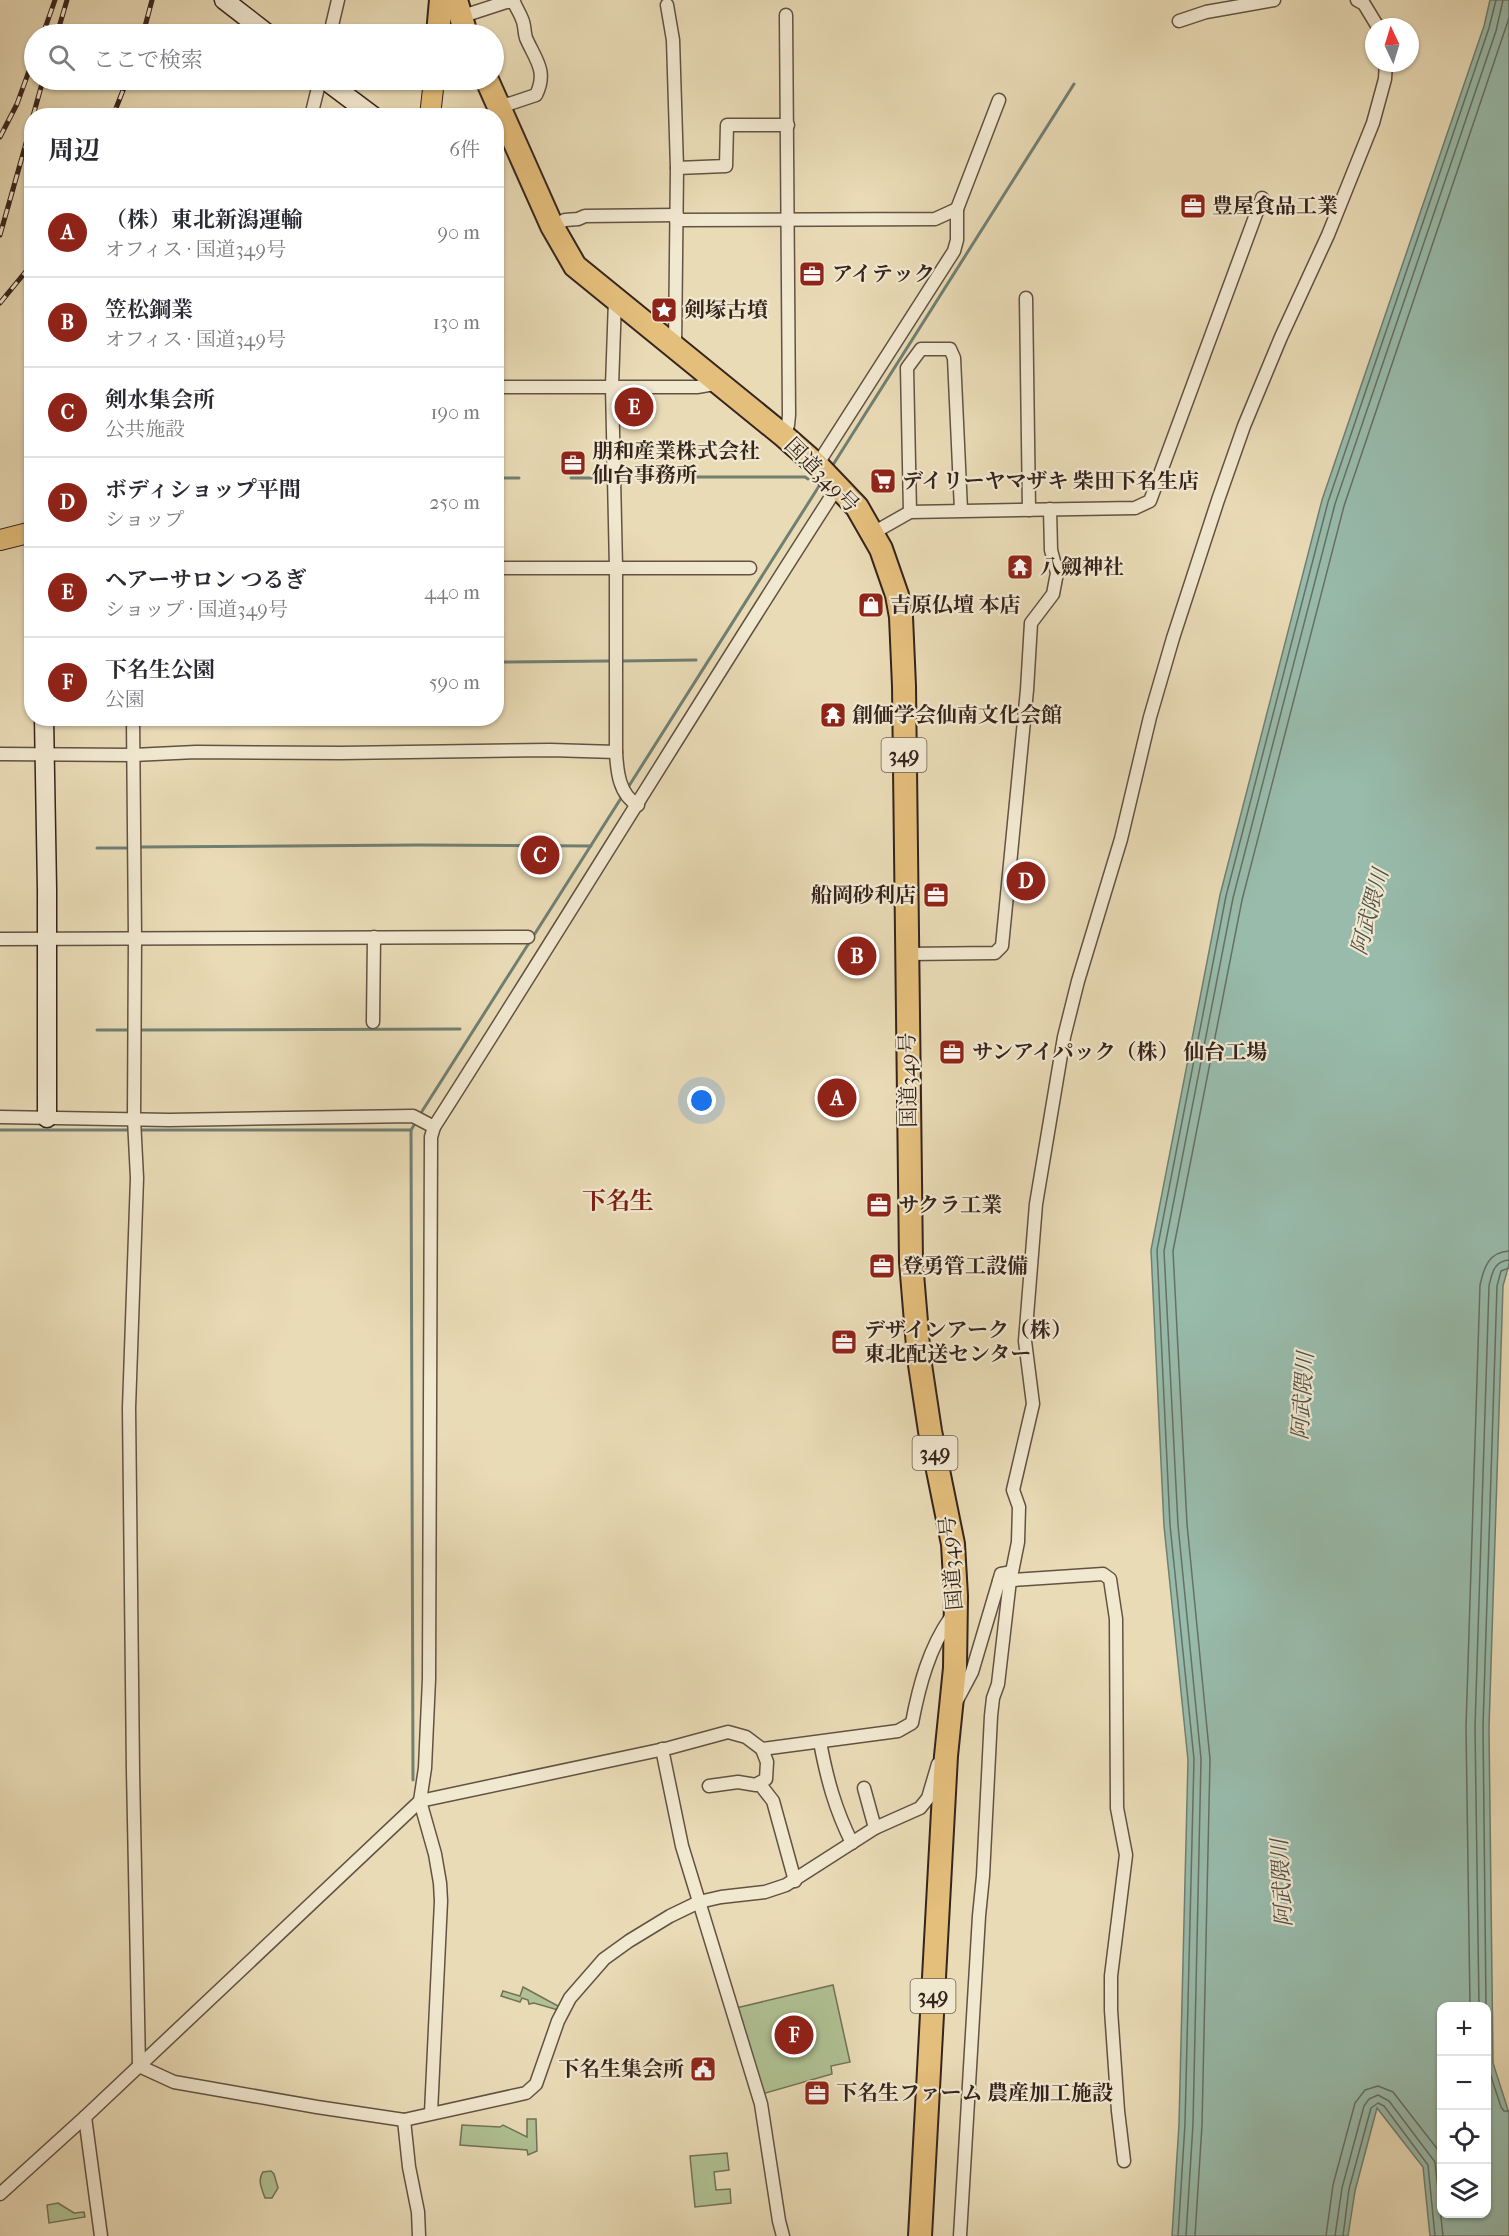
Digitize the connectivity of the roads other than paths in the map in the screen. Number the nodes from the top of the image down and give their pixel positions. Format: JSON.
{"nodes":[{"id":1,"x":224,"y":0,"type":"edge"},
{"id":2,"x":338,"y":0,"type":"edge"},
{"id":3,"x":441,"y":0,"type":"edge"},
{"id":4,"x":1274,"y":0,"type":"edge"},
{"id":5,"x":1360,"y":1,"type":"edge"},
{"id":6,"x":667,"y":5,"type":"dead end"},
{"id":7,"x":786,"y":15,"type":"dead end"},
{"id":8,"x":461,"y":17,"type":"edge"},
{"id":9,"x":1372,"y":18,"type":"edge"},
{"id":10,"x":1179,"y":21,"type":"dead end"},
{"id":11,"x":255,"y":24,"type":"edge"},
{"id":12,"x":332,"y":24,"type":"edge"},
{"id":13,"x":439,"y":24,"type":"edge"},
{"id":14,"x":1385,"y":72,"type":"edge"},
{"id":15,"x":318,"y":90,"type":"edge"},
{"id":16,"x":338,"y":90,"type":"edge"},
{"id":17,"x":433,"y":90,"type":"edge"},
{"id":18,"x":492,"y":90,"type":"edge"},
{"id":19,"x":999,"y":100,"type":"dead end"},
{"id":20,"x":499,"y":103,"type":"junction"},
{"id":21,"x":313,"y":108,"type":"edge"},
{"id":22,"x":362,"y":108,"type":"edge"},
{"id":23,"x":431,"y":108,"type":"edge"},
{"id":24,"x":501,"y":108,"type":"edge"},
{"id":25,"x":504,"y":115,"type":"edge"},
{"id":26,"x":788,"y":125,"type":"junction"},
{"id":27,"x":677,"y":168,"type":"junction"},
{"id":28,"x":1262,"y":198,"type":"dead end"},
{"id":29,"x":957,"y":209,"type":"junction"},
{"id":30,"x":676,"y":218,"type":"junction"},
{"id":31,"x":787,"y":221,"type":"junction"},
{"id":32,"x":552,"y":226,"type":"junction"},
{"id":33,"x":1026,"y":298,"type":"dead end"},
{"id":34,"x":615,"y":300,"type":"junction"},
{"id":35,"x":675,"y":348,"type":"junction"},
{"id":36,"x":720,"y":384,"type":"junction"},
{"id":37,"x":612,"y":386,"type":"junction"},
{"id":38,"x":504,"y":387,"type":"edge"},
{"id":39,"x":784,"y":436,"type":"junction"},
{"id":40,"x":828,"y":476,"type":"junction"},
{"id":41,"x":1050,"y":509,"type":"junction"},
{"id":42,"x":961,"y":510,"type":"junction"},
{"id":43,"x":1029,"y":510,"type":"junction"},
{"id":44,"x":910,"y":512,"type":"junction"},
{"id":45,"x":873,"y":533,"type":"junction"},
{"id":46,"x":24,"y":534,"type":"edge"},
{"id":47,"x":0,"y":540,"type":"edge"},
{"id":48,"x":504,"y":568,"type":"edge"},
{"id":49,"x":616,"y":568,"type":"junction"},
{"id":50,"x":750,"y":568,"type":"dead end"},
{"id":51,"x":44,"y":726,"type":"edge"},
{"id":52,"x":133,"y":726,"type":"edge"},
{"id":53,"x":616,"y":752,"type":"junction"},
{"id":54,"x":0,"y":754,"type":"edge"},
{"id":55,"x":45,"y":755,"type":"junction"},
{"id":56,"x":134,"y":755,"type":"junction"},
{"id":57,"x":636,"y":803,"type":"junction"},
{"id":58,"x":374,"y":937,"type":"junction"},
{"id":59,"x":528,"y":937,"type":"dead end"},
{"id":60,"x":47,"y":938,"type":"junction"},
{"id":61,"x":135,"y":938,"type":"junction"},
{"id":62,"x":0,"y":939,"type":"edge"},
{"id":63,"x":907,"y":954,"type":"junction"},
{"id":64,"x":373,"y":1022,"type":"dead end"},
{"id":65,"x":0,"y":1117,"type":"edge"},
{"id":66,"x":47,"y":1118,"type":"junction"},
{"id":67,"x":135,"y":1124,"type":"junction"},
{"id":68,"x":431,"y":1126,"type":"junction"},
{"id":69,"x":1005,"y":1580,"type":"junction"},
{"id":70,"x":956,"y":1612,"type":"junction"},
{"id":71,"x":950,"y":1709,"type":"junction"},
{"id":72,"x":820,"y":1742,"type":"junction"},
{"id":73,"x":662,"y":1749,"type":"junction"},
{"id":74,"x":762,"y":1749,"type":"junction"},
{"id":75,"x":946,"y":1756,"type":"junction"},
{"id":76,"x":759,"y":1783,"type":"junction"},
{"id":77,"x":708,"y":1786,"type":"dead end"},
{"id":78,"x":864,"y":1788,"type":"dead end"},
{"id":79,"x":420,"y":1801,"type":"junction"},
{"id":80,"x":875,"y":1828,"type":"junction"},
{"id":81,"x":852,"y":1843,"type":"junction"},
{"id":82,"x":795,"y":1881,"type":"junction"},
{"id":83,"x":699,"y":1902,"type":"junction"},
{"id":84,"x":139,"y":2066,"type":"junction"},
{"id":85,"x":431,"y":2114,"type":"junction"},
{"id":86,"x":85,"y":2117,"type":"junction"},
{"id":87,"x":404,"y":2120,"type":"junction"},
{"id":88,"x":1124,"y":2161,"type":"dead end"},
{"id":89,"x":0,"y":2194,"type":"edge"},
{"id":90,"x":101,"y":2236,"type":"edge"},
{"id":91,"x":419,"y":2236,"type":"edge"},
{"id":92,"x":783,"y":2236,"type":"edge"},
{"id":93,"x":920,"y":2236,"type":"edge"},
{"id":94,"x":960,"y":2236,"type":"edge"}],
"edges":[{"from":1,"to":11,"type":"street"},
{"from":2,"to":12,"type":"street"},
{"from":3,"to":13,"type":"highway"},
{"from":4,"to":10,"type":"street"},
{"from":5,"to":9,"type":"street"},
{"from":6,"to":27,"type":"street"},
{"from":7,"to":26,"type":"street"},
{"from":8,"to":20,"type":"street"},
{"from":14,"to":69,"type":"street"},
{"from":15,"to":21,"type":"street"},
{"from":16,"to":22,"type":"street"},
{"from":17,"to":23,"type":"main road"},
{"from":18,"to":20,"type":"highway","name":"国道349号","number":"349"},
{"from":19,"to":29,"type":"street"},
{"from":20,"to":24,"type":"highway","name":"国道349号","number":"349"},
{"from":25,"to":32,"type":"highway","name":"国道349号","number":"349"},
{"from":26,"to":27,"type":"street"},
{"from":26,"to":31,"type":"street"},
{"from":27,"to":30,"type":"street"},
{"from":28,"to":41,"type":"street"},
{"from":29,"to":31,"type":"street"},
{"from":29,"to":40,"type":"street"},
{"from":30,"to":31,"type":"street"},
{"from":30,"to":32,"type":"street"},
{"from":30,"to":35,"type":"street"},
{"from":31,"to":39,"type":"street"},
{"from":32,"to":34,"type":"highway","name":"国道349号","number":"349"},
{"from":33,"to":43,"type":"street"},
{"from":34,"to":35,"type":"highway","name":"国道349号","number":"349"},
{"from":34,"to":37,"type":"street"},
{"from":35,"to":36,"type":"highway","name":"国道349号","number":"349"},
{"from":36,"to":37,"type":"street"},
{"from":36,"to":39,"type":"highway","name":"国道349号","number":"349"},
{"from":37,"to":38,"type":"street"},
{"from":37,"to":49,"type":"street"},
{"from":39,"to":40,"type":"highway","name":"国道349号","number":"349"},
{"from":40,"to":45,"type":"highway","name":"国道349号","number":"349"},
{"from":40,"to":57,"type":"street"},
{"from":41,"to":43,"type":"street"},
{"from":41,"to":63,"type":"street"},
{"from":42,"to":43,"type":"street"},
{"from":42,"to":44,"type":"street"},
{"from":42,"to":44,"type":"street"},
{"from":44,"to":45,"type":"street"},
{"from":45,"to":63,"type":"highway","name":"国道349号","number":"349"},
{"from":46,"to":47,"type":"main road"},
{"from":48,"to":49,"type":"street"},
{"from":49,"to":50,"type":"street"},
{"from":49,"to":53,"type":"street"},
{"from":51,"to":55,"type":"street"},
{"from":52,"to":56,"type":"street"},
{"from":53,"to":56,"type":"street"},
{"from":53,"to":57,"type":"street"},
{"from":54,"to":55,"type":"street"},
{"from":55,"to":56,"type":"street"},
{"from":55,"to":60,"type":"street"},
{"from":56,"to":61,"type":"street"},
{"from":57,"to":68,"type":"street"},
{"from":58,"to":59,"type":"street"},
{"from":58,"to":61,"type":"street"},
{"from":58,"to":64,"type":"street"},
{"from":60,"to":61,"type":"street"},
{"from":60,"to":62,"type":"street"},
{"from":60,"to":66,"type":"street"},
{"from":61,"to":67,"type":"street"},
{"from":63,"to":70,"type":"highway","name":"国道349号","number":"349"},
{"from":65,"to":66,"type":"street"},
{"from":66,"to":67,"type":"street"},
{"from":67,"to":68,"type":"street"},
{"from":67,"to":84,"type":"street"},
{"from":68,"to":79,"type":"street"},
{"from":69,"to":71,"type":"street"},
{"from":69,"to":88,"type":"street"},
{"from":69,"to":94,"type":"street"},
{"from":70,"to":71,"type":"highway","name":"国道349号","number":"349"},
{"from":70,"to":72,"type":"street"},
{"from":71,"to":75,"type":"highway","name":"国道349号","number":"349"},
{"from":72,"to":74,"type":"street"},
{"from":72,"to":81,"type":"street"},
{"from":73,"to":74,"type":"street"},
{"from":73,"to":79,"type":"street"},
{"from":73,"to":83,"type":"street"},
{"from":74,"to":76,"type":"street"},
{"from":75,"to":80,"type":"street"},
{"from":75,"to":93,"type":"highway","name":"国道349号","number":"349"},
{"from":76,"to":77,"type":"street"},
{"from":76,"to":82,"type":"street"},
{"from":78,"to":80,"type":"street"},
{"from":79,"to":84,"type":"street"},
{"from":79,"to":85,"type":"street"},
{"from":80,"to":81,"type":"street"},
{"from":81,"to":82,"type":"street"},
{"from":82,"to":83,"type":"street"},
{"from":83,"to":85,"type":"street"},
{"from":83,"to":92,"type":"street"},
{"from":84,"to":86,"type":"street"},
{"from":84,"to":87,"type":"street"},
{"from":85,"to":87,"type":"street"},
{"from":86,"to":89,"type":"street"},
{"from":86,"to":90,"type":"street"},
{"from":87,"to":91,"type":"street"}]}
